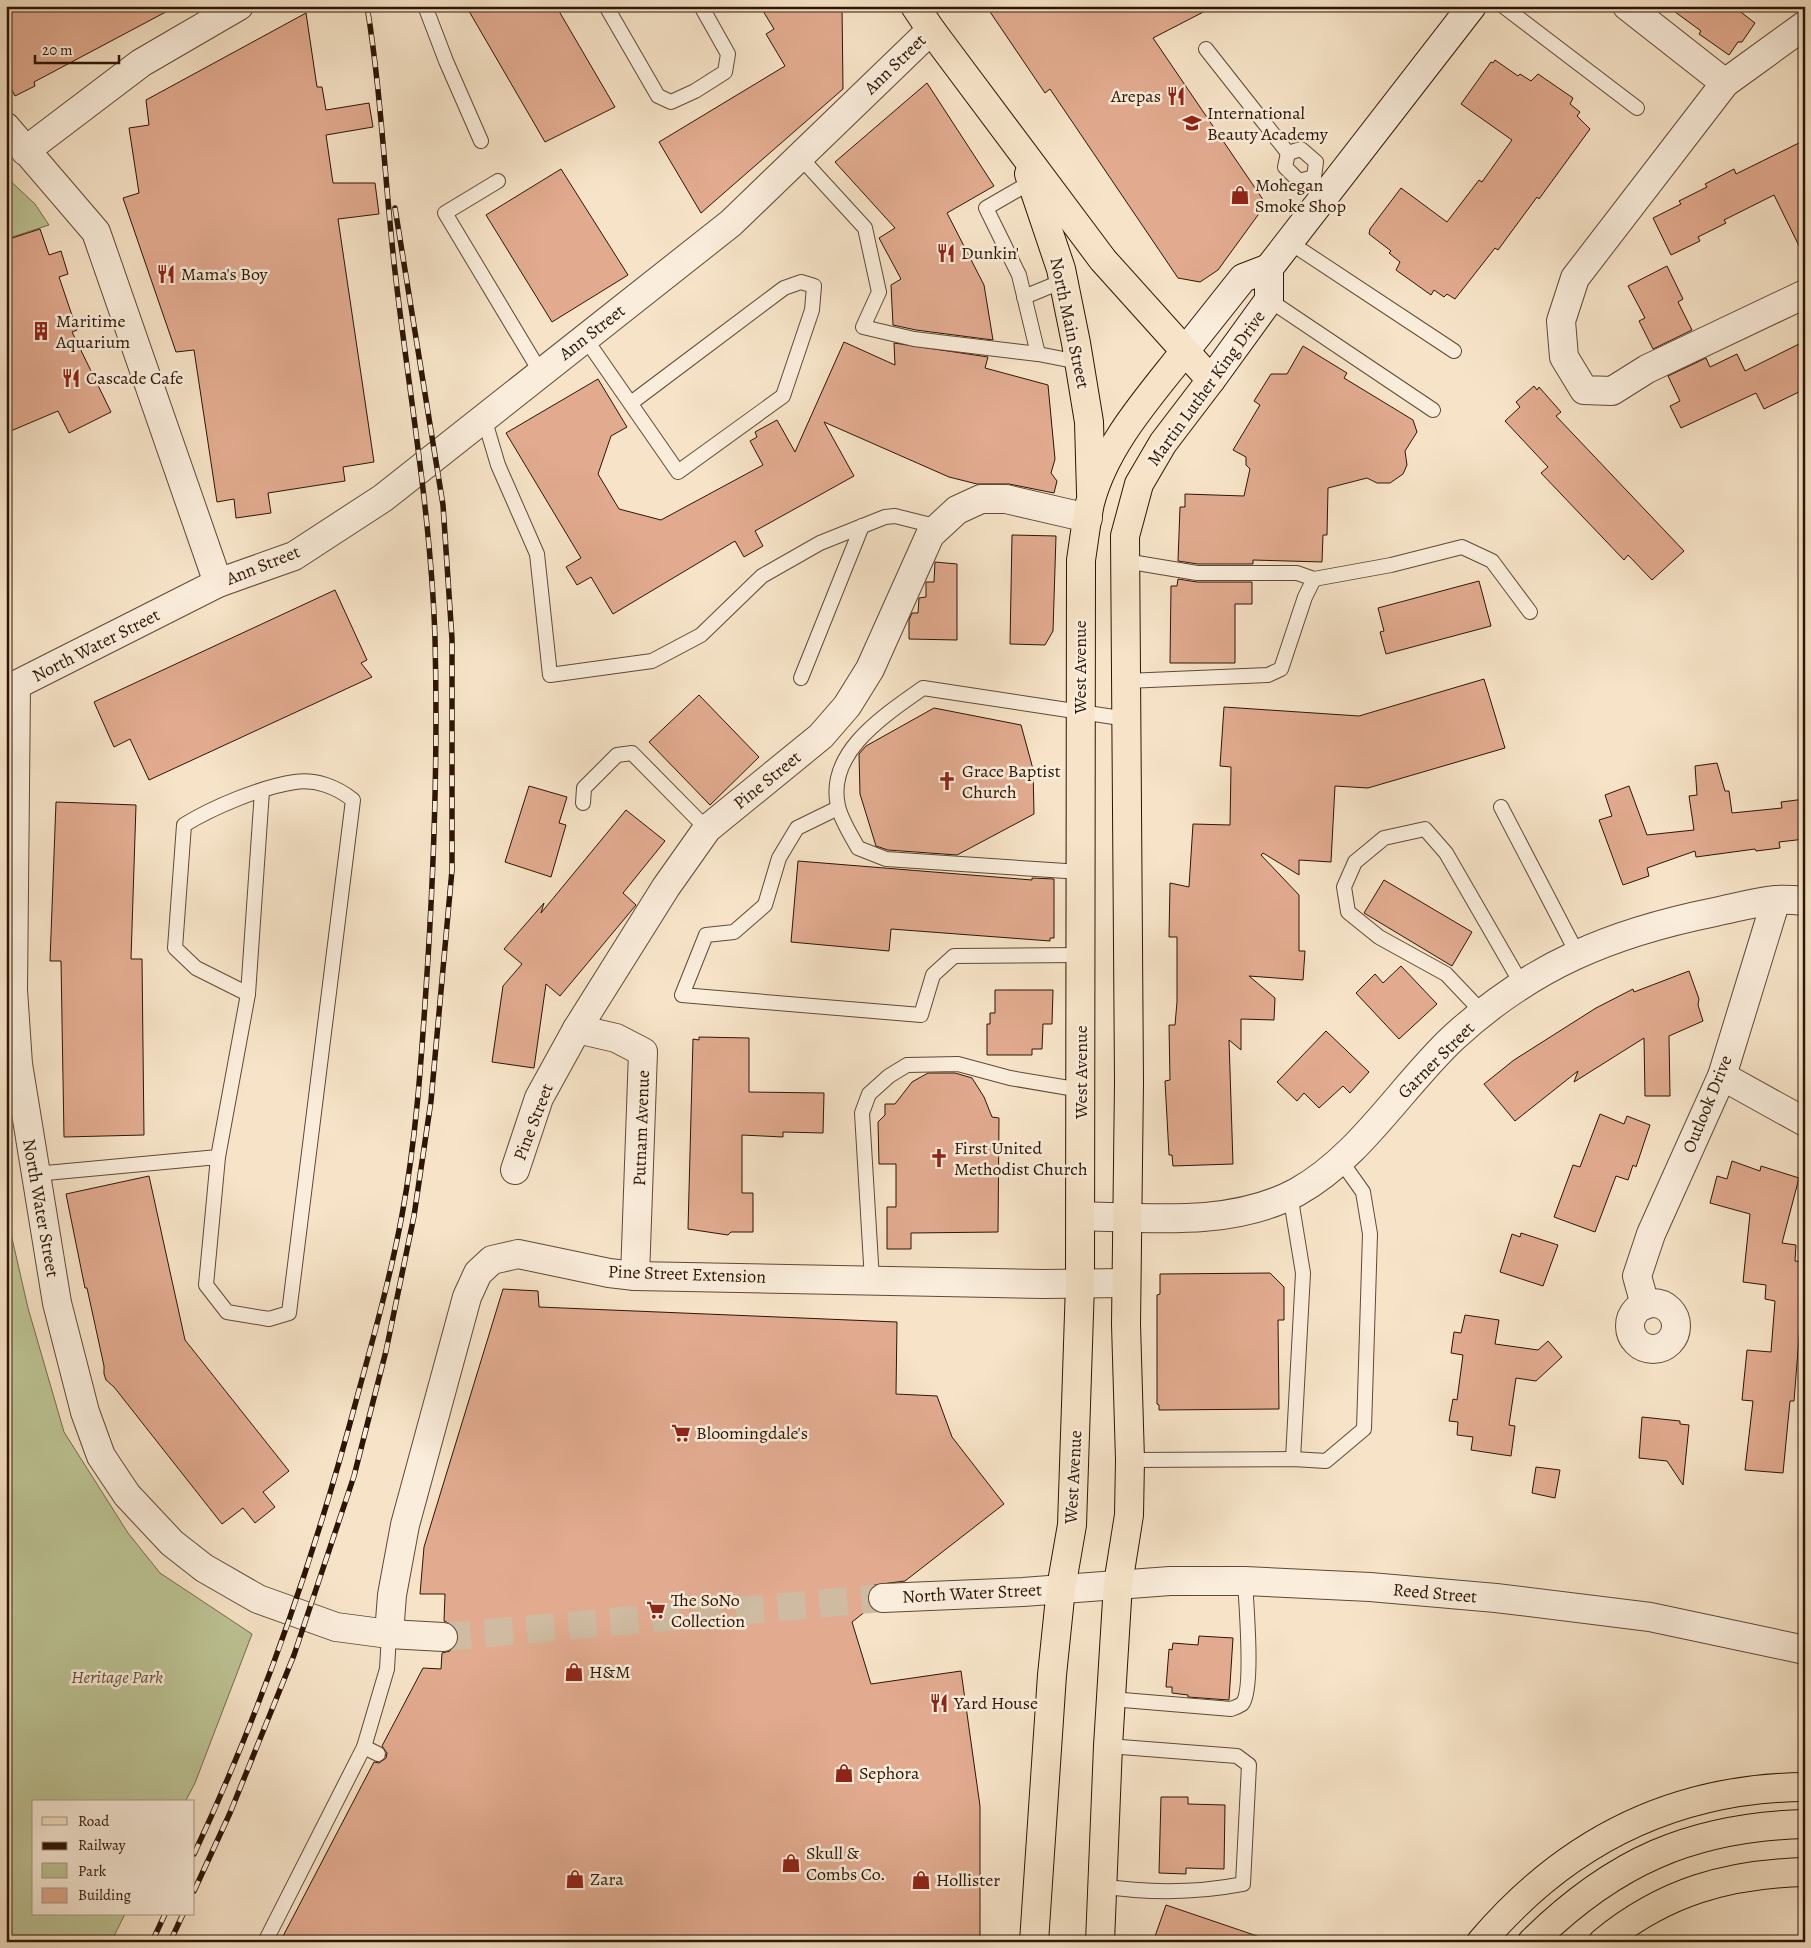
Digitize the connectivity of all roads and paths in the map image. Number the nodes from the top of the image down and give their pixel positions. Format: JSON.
{"nodes":[{"id":1,"x":240,"y":6,"type":"edge"},
{"id":2,"x":425,"y":6,"type":"edge"},
{"id":3,"x":606,"y":6,"type":"edge"},
{"id":4,"x":701,"y":6,"type":"edge"},
{"id":5,"x":915,"y":6,"type":"edge"},
{"id":6,"x":1472,"y":6,"type":"edge"},
{"id":7,"x":1503,"y":6,"type":"edge"},
{"id":8,"x":1627,"y":6,"type":"edge"},
{"id":9,"x":1805,"y":25,"type":"edge"},
{"id":10,"x":931,"y":30,"type":"junction"},
{"id":11,"x":1206,"y":49,"type":"dead end"},
{"id":12,"x":1725,"y":83,"type":"junction"},
{"id":13,"x":1637,"y":108,"type":"dead end"},
{"id":14,"x":6,"y":127,"type":"edge"},
{"id":15,"x":481,"y":141,"type":"dead end"},
{"id":16,"x":1020,"y":150,"type":"junction"},
{"id":17,"x":25,"y":151,"type":"junction"},
{"id":18,"x":1288,"y":153,"type":"junction"},
{"id":19,"x":800,"y":157,"type":"junction"},
{"id":20,"x":498,"y":181,"type":"dead end"},
{"id":21,"x":1032,"y":182,"type":"junction"},
{"id":22,"x":1322,"y":184,"type":"junction"},
{"id":23,"x":1289,"y":242,"type":"junction"},
{"id":24,"x":1269,"y":268,"type":"junction"},
{"id":25,"x":1063,"y":282,"type":"junction"},
{"id":26,"x":1805,"y":294,"type":"edge"},
{"id":27,"x":1024,"y":297,"type":"junction"},
{"id":28,"x":1269,"y":300,"type":"junction"},
{"id":29,"x":585,"y":338,"type":"junction"},
{"id":30,"x":1185,"y":351,"type":"junction"},
{"id":31,"x":1454,"y":351,"type":"dead end"},
{"id":32,"x":1038,"y":354,"type":"junction"},
{"id":33,"x":1079,"y":362,"type":"junction"},
{"id":34,"x":541,"y":373,"type":"junction"},
{"id":35,"x":1211,"y":380,"type":"junction"},
{"id":36,"x":631,"y":403,"type":"junction"},
{"id":37,"x":1433,"y":410,"type":"dead end"},
{"id":38,"x":484,"y":418,"type":"junction"},
{"id":39,"x":1089,"y":510,"type":"junction"},
{"id":40,"x":862,"y":526,"type":"junction"},
{"id":41,"x":939,"y":526,"type":"junction"},
{"id":42,"x":1125,"y":549,"type":"junction"},
{"id":43,"x":1314,"y":579,"type":"junction"},
{"id":44,"x":218,"y":583,"type":"junction"},
{"id":45,"x":1530,"y":612,"type":"dead end"},
{"id":46,"x":801,"y":678,"type":"dead end"},
{"id":47,"x":1126,"y":681,"type":"junction"},
{"id":48,"x":1080,"y":712,"type":"junction"},
{"id":49,"x":1127,"y":719,"type":"junction"},
{"id":50,"x":262,"y":791,"type":"junction"},
{"id":51,"x":583,"y":803,"type":"dead end"},
{"id":52,"x":1500,"y":807,"type":"dead end"},
{"id":53,"x":838,"y":808,"type":"junction"},
{"id":54,"x":708,"y":829,"type":"junction"},
{"id":55,"x":1080,"y":872,"type":"junction"},
{"id":56,"x":1776,"y":900,"type":"junction"},
{"id":57,"x":1805,"y":901,"type":"edge"},
{"id":58,"x":1578,"y":953,"type":"junction"},
{"id":59,"x":1081,"y":956,"type":"junction"},
{"id":60,"x":1522,"y":983,"type":"junction"},
{"id":61,"x":248,"y":994,"type":"junction"},
{"id":62,"x":1484,"y":1014,"type":"junction"},
{"id":63,"x":577,"y":1029,"type":"junction"},
{"id":64,"x":1722,"y":1076,"type":"junction"},
{"id":65,"x":1081,"y":1090,"type":"junction"},
{"id":66,"x":1805,"y":1122,"type":"edge"},
{"id":67,"x":218,"y":1157,"type":"junction"},
{"id":68,"x":1341,"y":1160,"type":"junction"},
{"id":69,"x":515,"y":1170,"type":"dead end"},
{"id":70,"x":35,"y":1174,"type":"junction"},
{"id":71,"x":1290,"y":1194,"type":"junction"},
{"id":72,"x":1081,"y":1216,"type":"junction"},
{"id":73,"x":1127,"y":1217,"type":"junction"},
{"id":74,"x":635,"y":1276,"type":"junction"},
{"id":75,"x":872,"y":1280,"type":"junction"},
{"id":76,"x":1126,"y":1283,"type":"junction"},
{"id":77,"x":1080,"y":1284,"type":"junction"},
{"id":78,"x":1645,"y":1304,"type":"dead end"},
{"id":79,"x":1293,"y":1459,"type":"junction"},
{"id":80,"x":1130,"y":1460,"type":"junction"},
{"id":81,"x":1246,"y":1581,"type":"junction"},
{"id":82,"x":1118,"y":1584,"type":"junction"},
{"id":83,"x":1061,"y":1588,"type":"junction"},
{"id":84,"x":883,"y":1598,"type":"tunnel mouth"},
{"id":85,"x":389,"y":1634,"type":"junction"},
{"id":86,"x":443,"y":1637,"type":"tunnel mouth"},
{"id":87,"x":1805,"y":1650,"type":"edge"},
{"id":88,"x":1111,"y":1699,"type":"junction"},
{"id":89,"x":1108,"y":1746,"type":"junction"},
{"id":90,"x":364,"y":1747,"type":"junction"},
{"id":91,"x":378,"y":1754,"type":"dead end"},
{"id":92,"x":1805,"y":1787,"type":"edge"},
{"id":93,"x":1805,"y":1824,"type":"edge"},
{"id":94,"x":1805,"y":1872,"type":"edge"},
{"id":95,"x":1100,"y":1886,"type":"junction"},
{"id":96,"x":265,"y":1942,"type":"edge"},
{"id":97,"x":1034,"y":1942,"type":"edge"},
{"id":98,"x":1100,"y":1942,"type":"edge"},
{"id":99,"x":1482,"y":1942,"type":"edge"},
{"id":100,"x":1532,"y":1942,"type":"edge"},
{"id":101,"x":1603,"y":1942,"type":"edge"}],
"edges":[{"from":1,"to":17,"type":"street"},
{"from":2,"to":15,"type":"lane"},
{"from":3,"to":4,"type":"lane"},
{"from":5,"to":10,"type":"main road","name":"North Main Street"},
{"from":6,"to":22,"type":"street"},
{"from":7,"to":13,"type":"lane"},
{"from":8,"to":12,"type":"street"},
{"from":9,"to":12,"type":"street"},
{"from":10,"to":16,"type":"main road","name":"North Main Street"},
{"from":10,"to":19,"type":"street","name":"Ann Street"},
{"from":11,"to":18,"type":"lane"},
{"from":12,"to":26,"type":"street"},
{"from":14,"to":17,"type":"street"},
{"from":16,"to":21,"type":"main road","name":"North Main Street"},
{"from":16,"to":30,"type":"main road","name":"North Main Street"},
{"from":17,"to":44,"type":"street"},
{"from":18,"to":22,"type":"lane"},
{"from":18,"to":22,"type":"lane"},
{"from":19,"to":29,"type":"street","name":"Ann Street"},
{"from":19,"to":32,"type":"lane"},
{"from":20,"to":34,"type":"lane"},
{"from":21,"to":25,"type":"main road","name":"North Main Street"},
{"from":21,"to":27,"type":"lane"},
{"from":22,"to":23,"type":"street"},
{"from":23,"to":24,"type":"street"},
{"from":23,"to":31,"type":"lane"},
{"from":24,"to":28,"type":"street","name":"Martin Luther King Drive"},
{"from":24,"to":30,"type":"street","name":"West Avenue"},
{"from":25,"to":27,"type":"lane"},
{"from":25,"to":33,"type":"main road","name":"North Main Street"},
{"from":27,"to":32,"type":"lane"},
{"from":28,"to":35,"type":"street","name":"Martin Luther King Drive"},
{"from":28,"to":37,"type":"lane"},
{"from":29,"to":34,"type":"street","name":"Ann Street"},
{"from":29,"to":36,"type":"lane"},
{"from":30,"to":35,"type":"main road","name":"North Main Street"},
{"from":30,"to":39,"type":"main road","name":"West Avenue"},
{"from":32,"to":33,"type":"lane"},
{"from":33,"to":39,"type":"main road","name":"North Main Street"},
{"from":34,"to":38,"type":"street","name":"Ann Street"},
{"from":35,"to":42,"type":"main road","name":"Martin Luther King Drive"},
{"from":36,"to":36,"type":"lane"},
{"from":38,"to":40,"type":"lane"},
{"from":38,"to":44,"type":"street","name":"Ann Street"},
{"from":39,"to":41,"type":"street","name":"Pine Street"},
{"from":39,"to":48,"type":"main road","name":"West Avenue"},
{"from":40,"to":41,"type":"lane"},
{"from":40,"to":46,"type":"lane"},
{"from":41,"to":54,"type":"street","name":"Pine Street"},
{"from":42,"to":43,"type":"lane"},
{"from":42,"to":47,"type":"main road"},
{"from":43,"to":45,"type":"lane"},
{"from":43,"to":47,"type":"lane"},
{"from":44,"to":70,"type":"street","name":"North Water Street"},
{"from":47,"to":49,"type":"main road"},
{"from":48,"to":49,"type":"lane"},
{"from":48,"to":53,"type":"lane"},
{"from":48,"to":55,"type":"main road","name":"West Avenue"},
{"from":49,"to":73,"type":"main road"},
{"from":50,"to":61,"type":"lane"},
{"from":50,"to":61,"type":"lane"},
{"from":50,"to":67,"type":"lane"},
{"from":51,"to":54,"type":"lane"},
{"from":52,"to":58,"type":"lane"},
{"from":53,"to":55,"type":"lane"},
{"from":53,"to":59,"type":"lane"},
{"from":54,"to":63,"type":"street","name":"Pine Street"},
{"from":55,"to":59,"type":"main road","name":"West Avenue"},
{"from":56,"to":57,"type":"street","name":"Garner Street"},
{"from":56,"to":58,"type":"street","name":"Garner Street"},
{"from":56,"to":64,"type":"street","name":"Outlook Drive"},
{"from":58,"to":60,"type":"street","name":"Garner Street"},
{"from":59,"to":65,"type":"main road","name":"West Avenue"},
{"from":60,"to":62,"type":"street","name":"Garner Street"},
{"from":60,"to":62,"type":"lane"},
{"from":61,"to":67,"type":"lane"},
{"from":62,"to":68,"type":"street","name":"Garner Street"},
{"from":63,"to":69,"type":"street","name":"Pine Street"},
{"from":63,"to":74,"type":"street","name":"Putnam Avenue"},
{"from":64,"to":66,"type":"street"},
{"from":64,"to":78,"type":"street","name":"Outlook Drive"},
{"from":65,"to":72,"type":"main road","name":"West Avenue"},
{"from":65,"to":75,"type":"lane"},
{"from":67,"to":70,"type":"lane"},
{"from":68,"to":71,"type":"street","name":"Garner Street"},
{"from":68,"to":79,"type":"lane"},
{"from":70,"to":85,"type":"street","name":"North Water Street"},
{"from":71,"to":73,"type":"street","name":"Garner Street"},
{"from":71,"to":79,"type":"lane"},
{"from":72,"to":73,"type":"street","name":"Garner Street"},
{"from":72,"to":77,"type":"main road","name":"West Avenue"},
{"from":73,"to":76,"type":"main road"},
{"from":74,"to":75,"type":"street","name":"Pine Street Extension"},
{"from":74,"to":85,"type":"street","name":"Pine Street Extension"},
{"from":75,"to":77,"type":"street","name":"Pine Street Extension"},
{"from":76,"to":77,"type":"street","name":"Pine Street Extension"},
{"from":76,"to":80,"type":"main road"},
{"from":77,"to":83,"type":"main road","name":"West Avenue"},
{"from":79,"to":80,"type":"lane"},
{"from":80,"to":82,"type":"main road"},
{"from":81,"to":82,"type":"street","name":"Reed Street"},
{"from":81,"to":87,"type":"street","name":"Reed Street"},
{"from":81,"to":88,"type":"lane"},
{"from":82,"to":83,"type":"street","name":"Reed Street"},
{"from":82,"to":88,"type":"main road"},
{"from":83,"to":84,"type":"street","name":"North Water Street"},
{"from":83,"to":97,"type":"main road","name":"West Avenue"},
{"from":85,"to":86,"type":"street","name":"North Water Street"},
{"from":85,"to":90,"type":"lane"},
{"from":88,"to":89,"type":"main road"},
{"from":89,"to":95,"type":"main road"},
{"from":89,"to":95,"type":"lane"},
{"from":90,"to":91,"type":"lane"},
{"from":90,"to":96,"type":"lane"},
{"from":92,"to":99,"type":"main road"},
{"from":93,"to":100,"type":"main road"},
{"from":94,"to":101,"type":"main road"},
{"from":95,"to":98,"type":"main road"}]}
